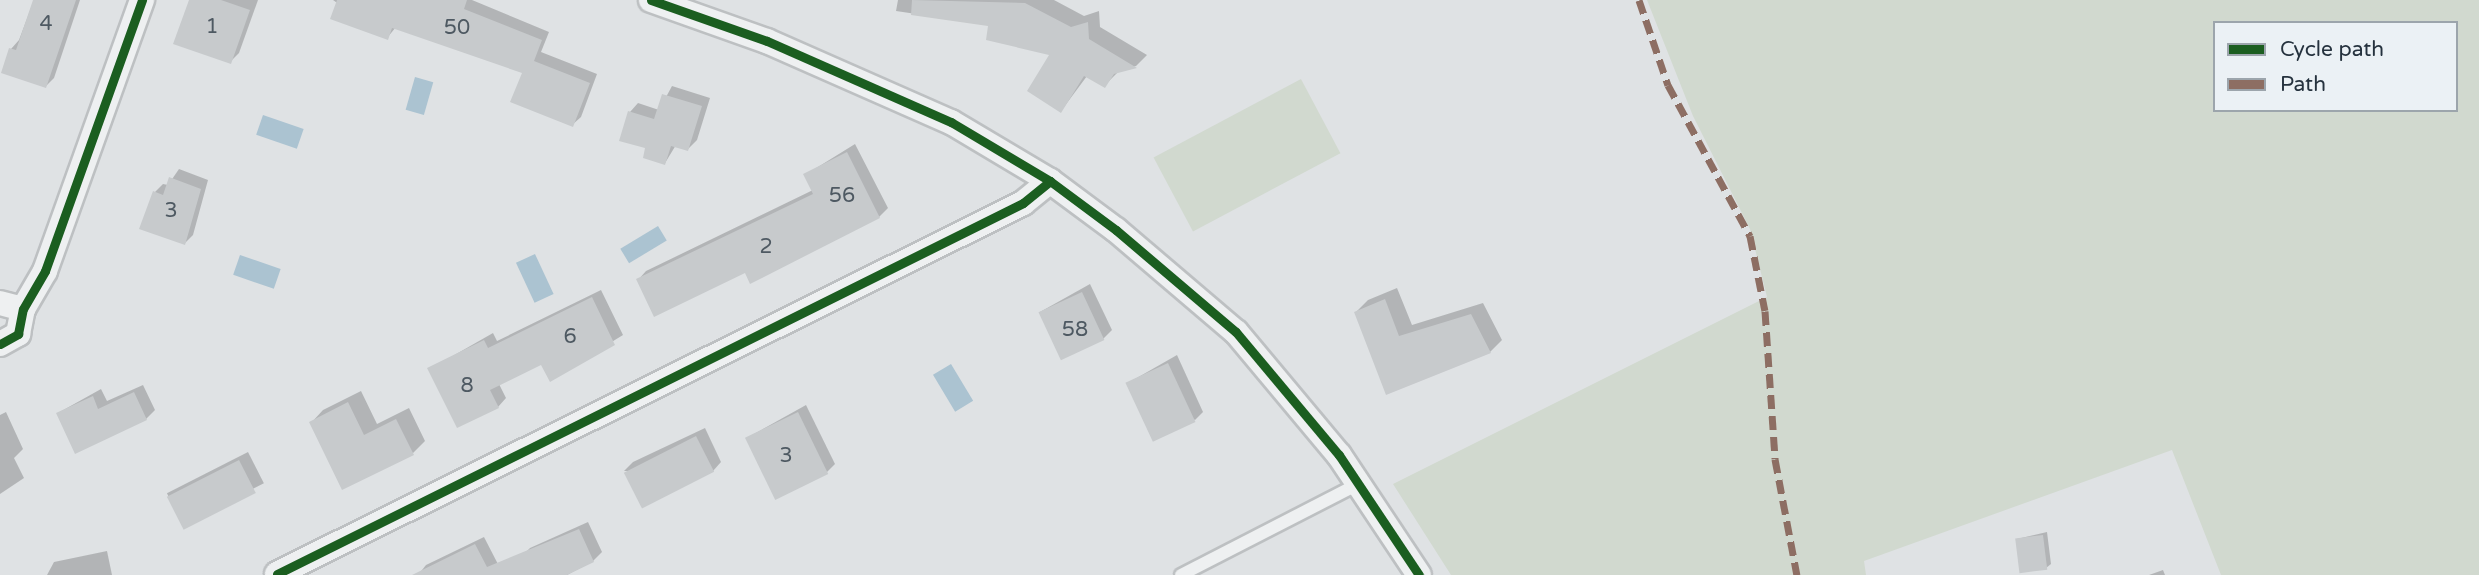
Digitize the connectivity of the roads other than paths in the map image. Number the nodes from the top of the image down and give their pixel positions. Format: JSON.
{"nodes":[{"id":1,"x":142,"y":0,"type":"edge"},
{"id":2,"x":651,"y":0,"type":"edge"},
{"id":3,"x":1049,"y":181,"type":"junction"},
{"id":4,"x":12,"y":306,"type":"edge"},
{"id":5,"x":0,"y":344,"type":"edge"},
{"id":6,"x":1358,"y":484,"type":"junction"},
{"id":7,"x":277,"y":574,"type":"edge"},
{"id":8,"x":1181,"y":575,"type":"edge"},
{"id":9,"x":1419,"y":575,"type":"edge"}],
"edges":[{"from":1,"to":4,"type":"street"},
{"from":2,"to":3,"type":"street"},
{"from":3,"to":6,"type":"street"},
{"from":3,"to":7,"type":"street"},
{"from":4,"to":5,"type":"street"},
{"from":6,"to":8,"type":"lane"},
{"from":6,"to":9,"type":"street"}]}
